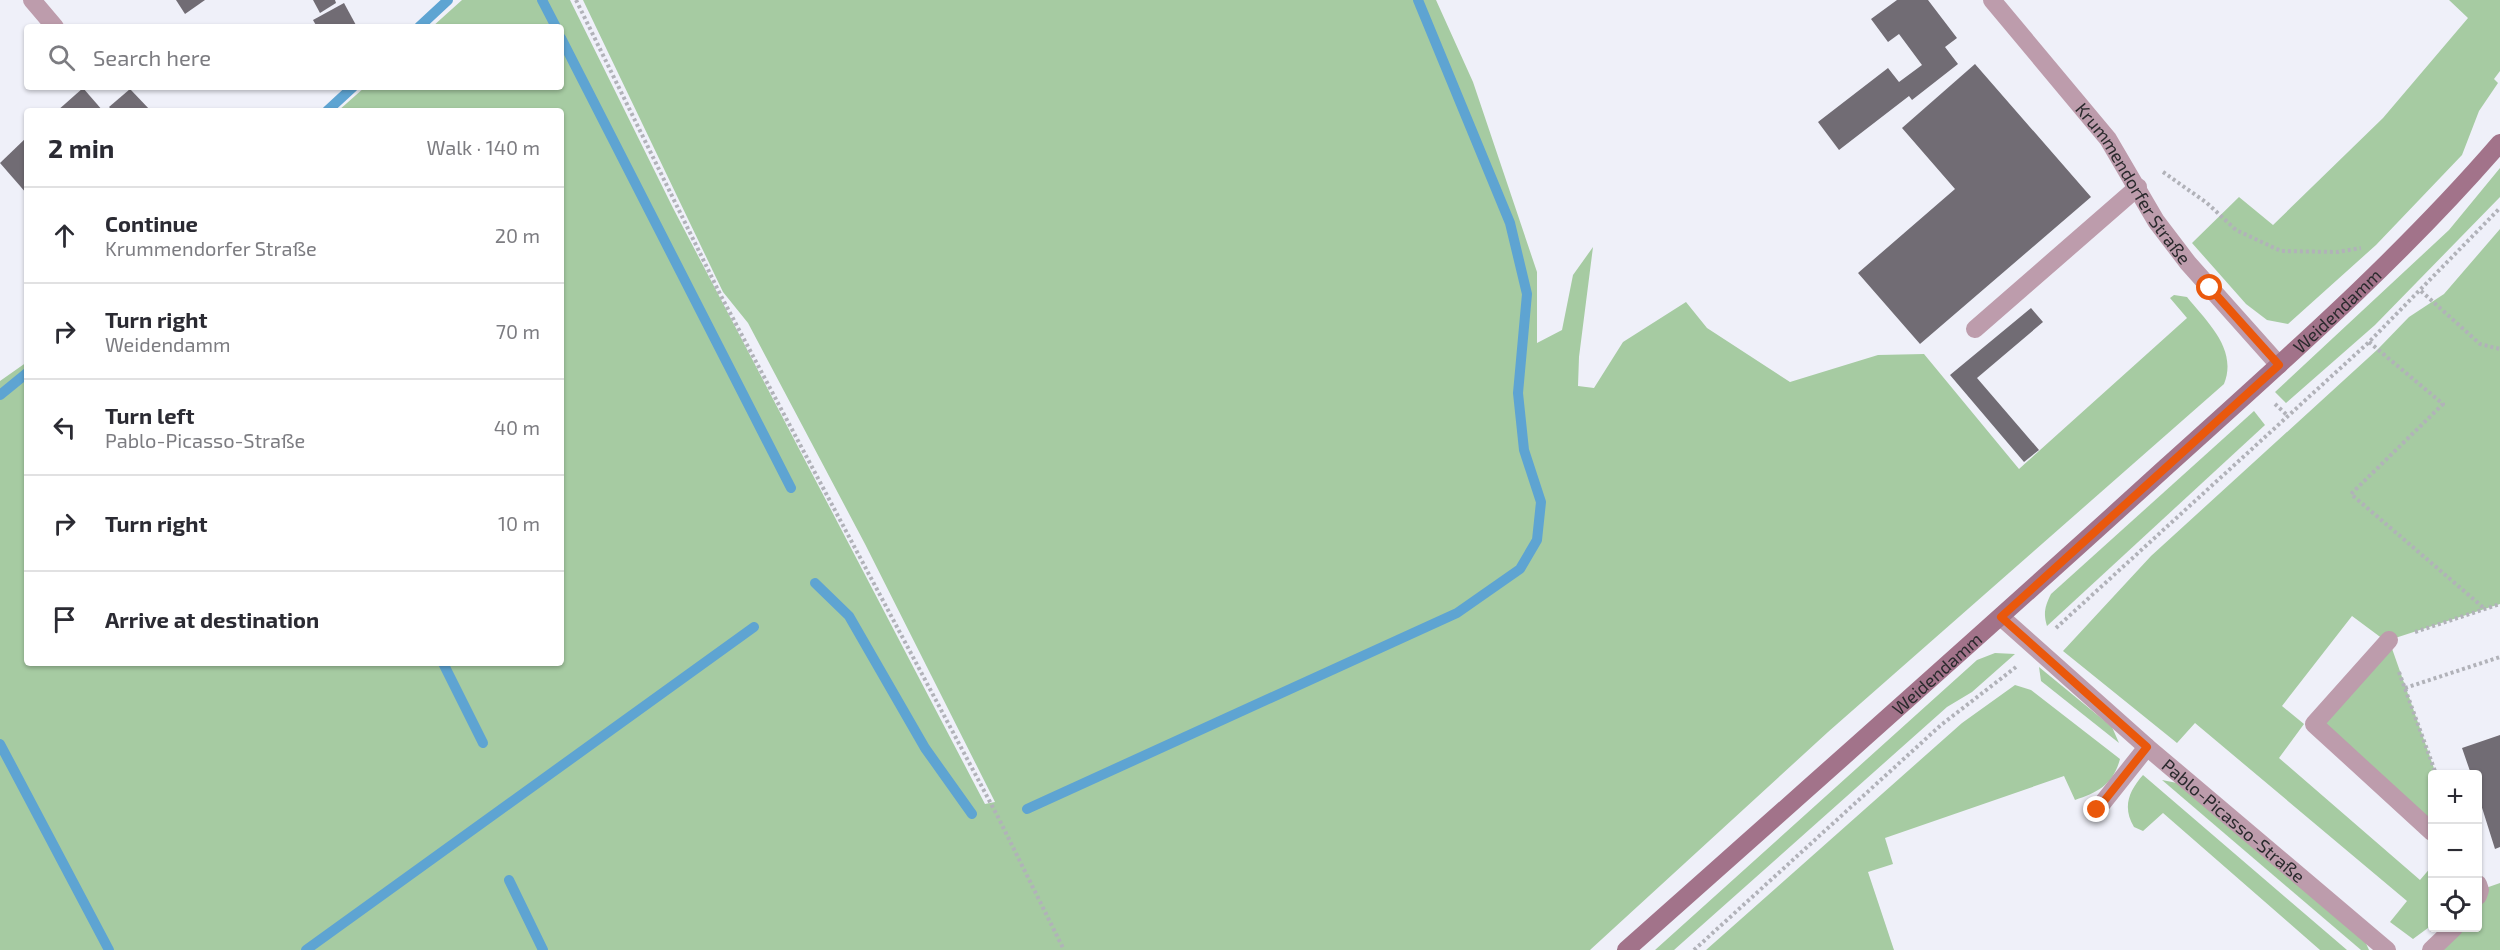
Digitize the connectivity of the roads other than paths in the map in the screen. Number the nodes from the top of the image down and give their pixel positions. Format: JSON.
{"nodes":[{"id":1,"x":32,"y":0,"type":"edge"},
{"id":2,"x":1992,"y":0,"type":"edge"},
{"id":3,"x":53,"y":24,"type":"edge"},
{"id":4,"x":2500,"y":143,"type":"edge"},
{"id":5,"x":2138,"y":188,"type":"junction"},
{"id":6,"x":1975,"y":329,"type":"dead end"},
{"id":7,"x":2279,"y":365,"type":"junction"},
{"id":8,"x":2001,"y":617,"type":"junction"},
{"id":9,"x":2389,"y":640,"type":"road end"},
{"id":10,"x":2147,"y":747,"type":"junction"},
{"id":11,"x":2097,"y":810,"type":"dead end"},
{"id":12,"x":2428,"y":827,"type":"edge"},
{"id":13,"x":2449,"y":932,"type":"edge"},
{"id":14,"x":1626,"y":950,"type":"edge"},
{"id":15,"x":2387,"y":950,"type":"edge"},
{"id":16,"x":2431,"y":950,"type":"edge"}],
"edges":[{"from":1,"to":3,"type":"street"},
{"from":2,"to":5,"type":"street","name":"Krummendorfer Straße"},
{"from":4,"to":7,"type":"street","name":"Weidendamm"},
{"from":5,"to":6,"type":"street"},
{"from":5,"to":7,"type":"street","name":"Krummendorfer Straße"},
{"from":7,"to":8,"type":"street","name":"Weidendamm"},
{"from":8,"to":10,"type":"street","name":"Pablo-Picasso-Straße"},
{"from":8,"to":14,"type":"street","name":"Weidendamm"},
{"from":9,"to":12,"type":"street"},
{"from":10,"to":11,"type":"street"},
{"from":10,"to":15,"type":"street","name":"Pablo-Picasso-Straße"},
{"from":13,"to":16,"type":"street"}]}
